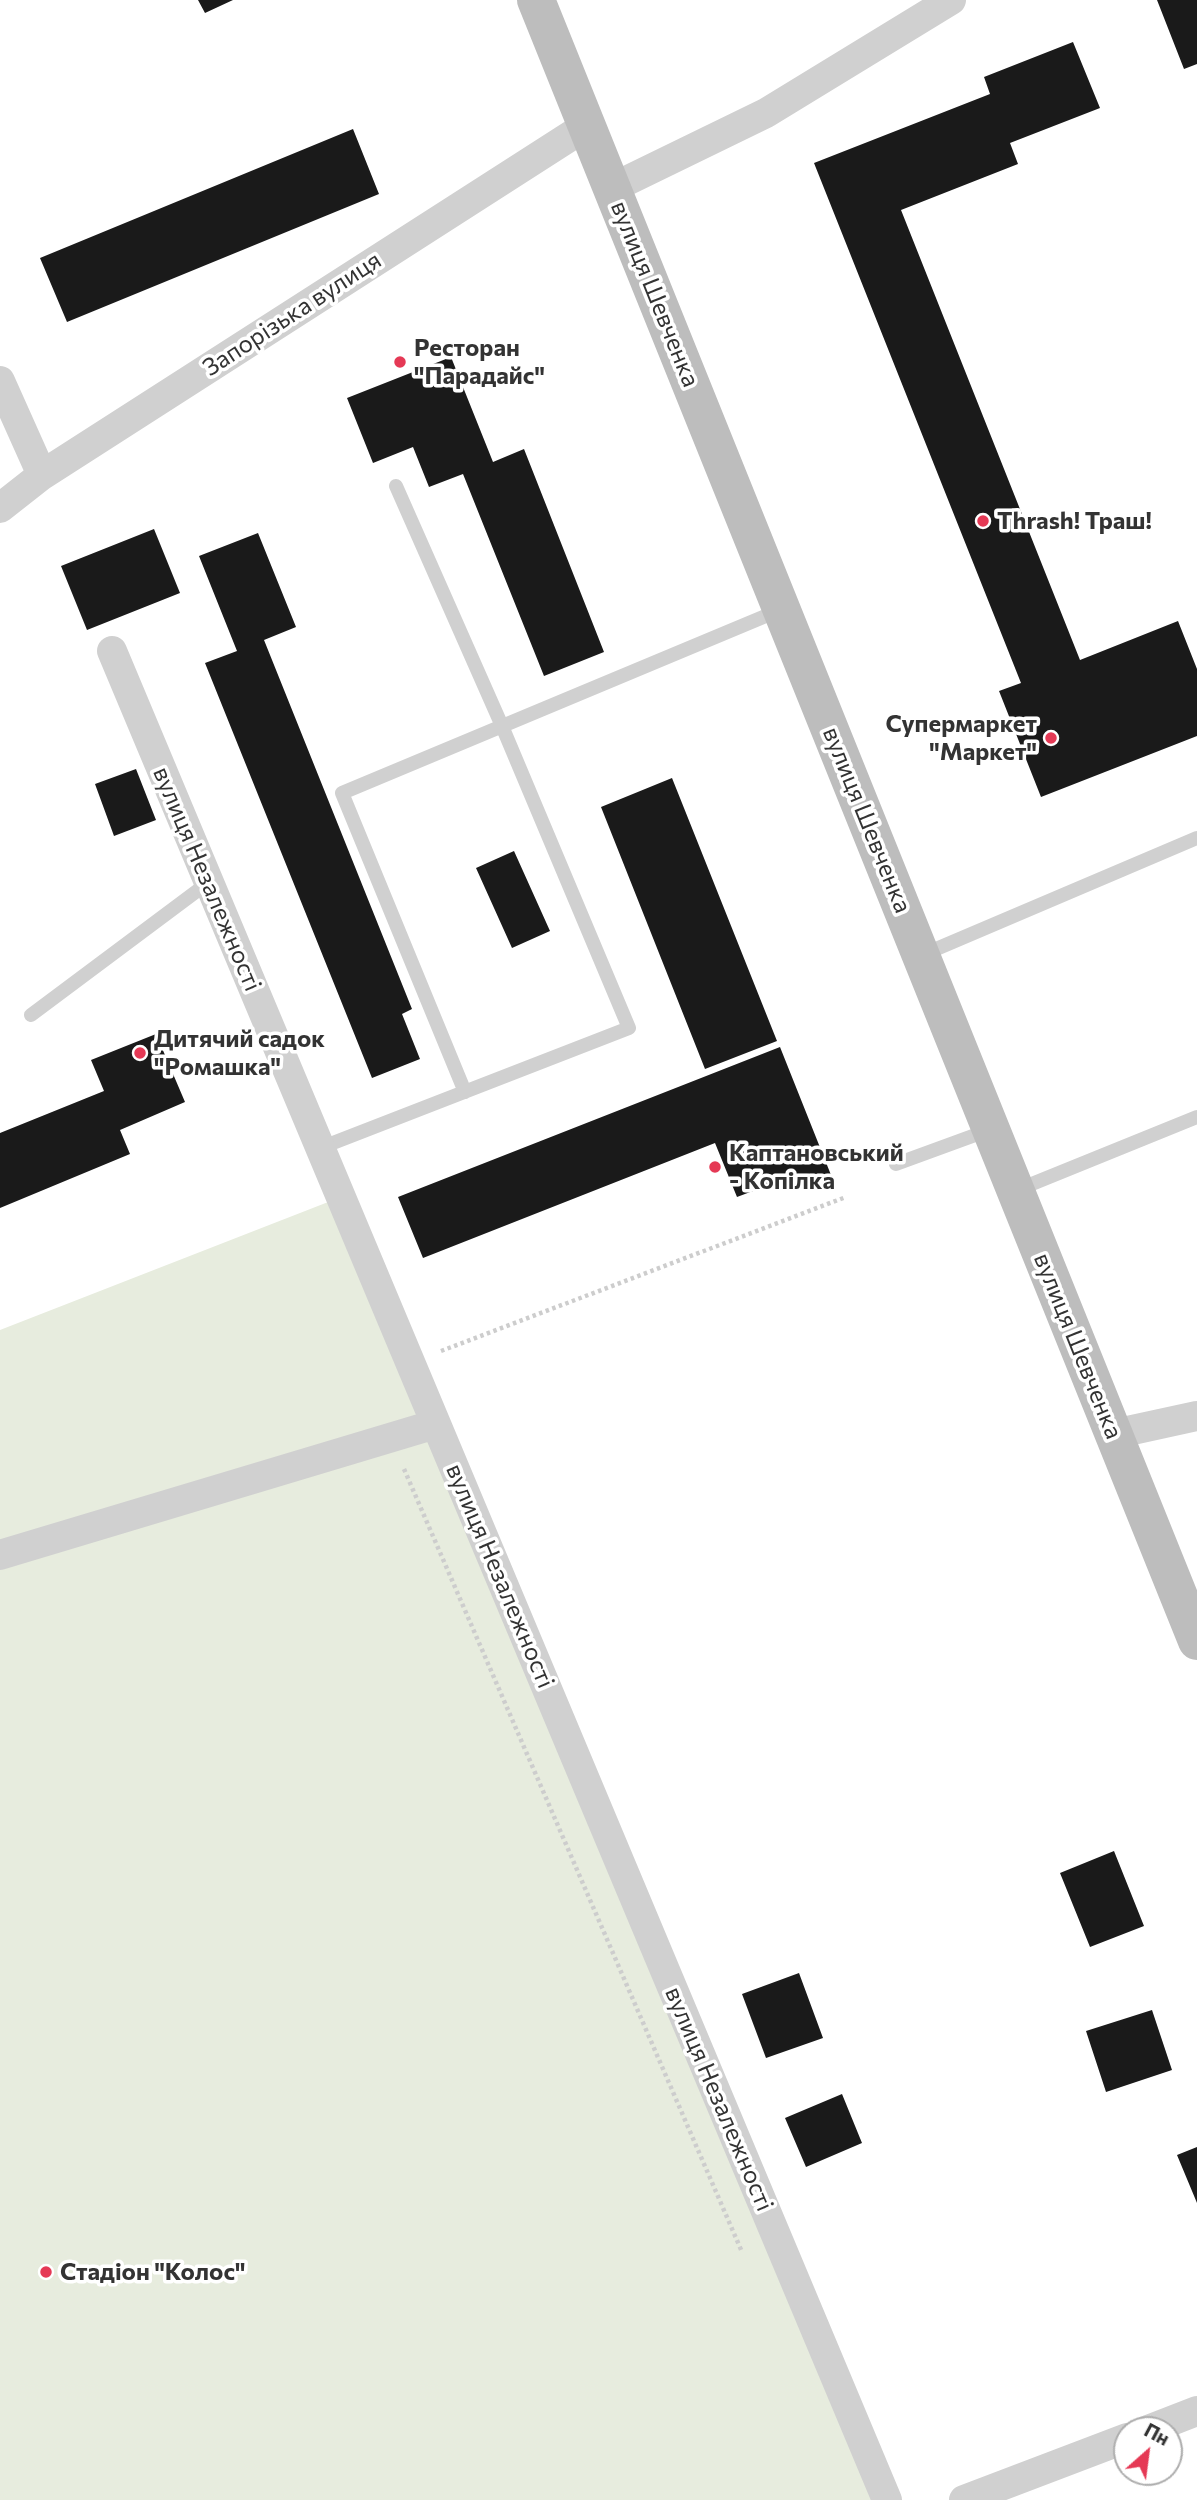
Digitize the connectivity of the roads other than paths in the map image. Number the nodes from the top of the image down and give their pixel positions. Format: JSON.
{"nodes":[{"id":1,"x":536,"y":0,"type":"edge"},
{"id":2,"x":951,"y":0,"type":"edge"},
{"id":3,"x":586,"y":126,"type":"junction"},
{"id":4,"x":612,"y":188,"type":"junction"},
{"id":5,"x":0,"y":381,"type":"edge"},
{"id":6,"x":42,"y":475,"type":"junction"},
{"id":7,"x":396,"y":485,"type":"dead end"},
{"id":8,"x":0,"y":508,"type":"edge"},
{"id":9,"x":782,"y":609,"type":"junction"},
{"id":10,"x":112,"y":651,"type":"dead end"},
{"id":11,"x":502,"y":726,"type":"junction"},
{"id":12,"x":1197,"y":838,"type":"edge"},
{"id":13,"x":209,"y":882,"type":"junction"},
{"id":14,"x":921,"y":956,"type":"junction"},
{"id":15,"x":31,"y":1015,"type":"dead end"},
{"id":16,"x":465,"y":1092,"type":"junction"},
{"id":17,"x":1197,"y":1117,"type":"edge"},
{"id":18,"x":991,"y":1129,"type":"junction"},
{"id":19,"x":320,"y":1148,"type":"junction"},
{"id":20,"x":896,"y":1164,"type":"dead end"},
{"id":21,"x":1016,"y":1191,"type":"junction"},
{"id":22,"x":1197,"y":1416,"type":"edge"},
{"id":23,"x":436,"y":1424,"type":"junction"},
{"id":24,"x":1114,"y":1434,"type":"junction"},
{"id":25,"x":0,"y":1555,"type":"edge"},
{"id":26,"x":1197,"y":1641,"type":"edge"},
{"id":27,"x":1113,"y":2443,"type":"edge"},
{"id":28,"x":887,"y":2500,"type":"edge"},
{"id":29,"x":964,"y":2500,"type":"edge"}],
"edges":[{"from":1,"to":3,"type":"main road","name":"вулиця Шевченка"},
{"from":2,"to":4,"type":"street"},
{"from":3,"to":4,"type":"main road","name":"вулиця Шевченка"},
{"from":3,"to":6,"type":"street","name":"Запорізька вулиця"},
{"from":4,"to":9,"type":"main road","name":"вулиця Шевченка"},
{"from":5,"to":6,"type":"street"},
{"from":6,"to":8,"type":"street","name":"Запорізька вулиця"},
{"from":7,"to":11,"type":"lane"},
{"from":9,"to":11,"type":"lane"},
{"from":9,"to":14,"type":"main road","name":"вулиця Шевченка"},
{"from":10,"to":13,"type":"street","name":"вулиця Незалежності"},
{"from":11,"to":16,"type":"lane"},
{"from":11,"to":16,"type":"lane"},
{"from":12,"to":14,"type":"lane"},
{"from":13,"to":15,"type":"lane"},
{"from":13,"to":19,"type":"street","name":"вулиця Незалежності"},
{"from":14,"to":18,"type":"main road","name":"вулиця Шевченка"},
{"from":16,"to":19,"type":"lane"},
{"from":17,"to":21,"type":"lane"},
{"from":18,"to":20,"type":"lane"},
{"from":18,"to":21,"type":"main road","name":"вулиця Шевченка"},
{"from":19,"to":23,"type":"street","name":"вулиця Незалежності"},
{"from":21,"to":24,"type":"main road","name":"вулиця Шевченка"},
{"from":22,"to":24,"type":"street"},
{"from":23,"to":25,"type":"street"},
{"from":23,"to":28,"type":"street","name":"вулиця Незалежності"},
{"from":24,"to":26,"type":"main road","name":"вулиця Шевченка"},
{"from":27,"to":29,"type":"street"}]}
